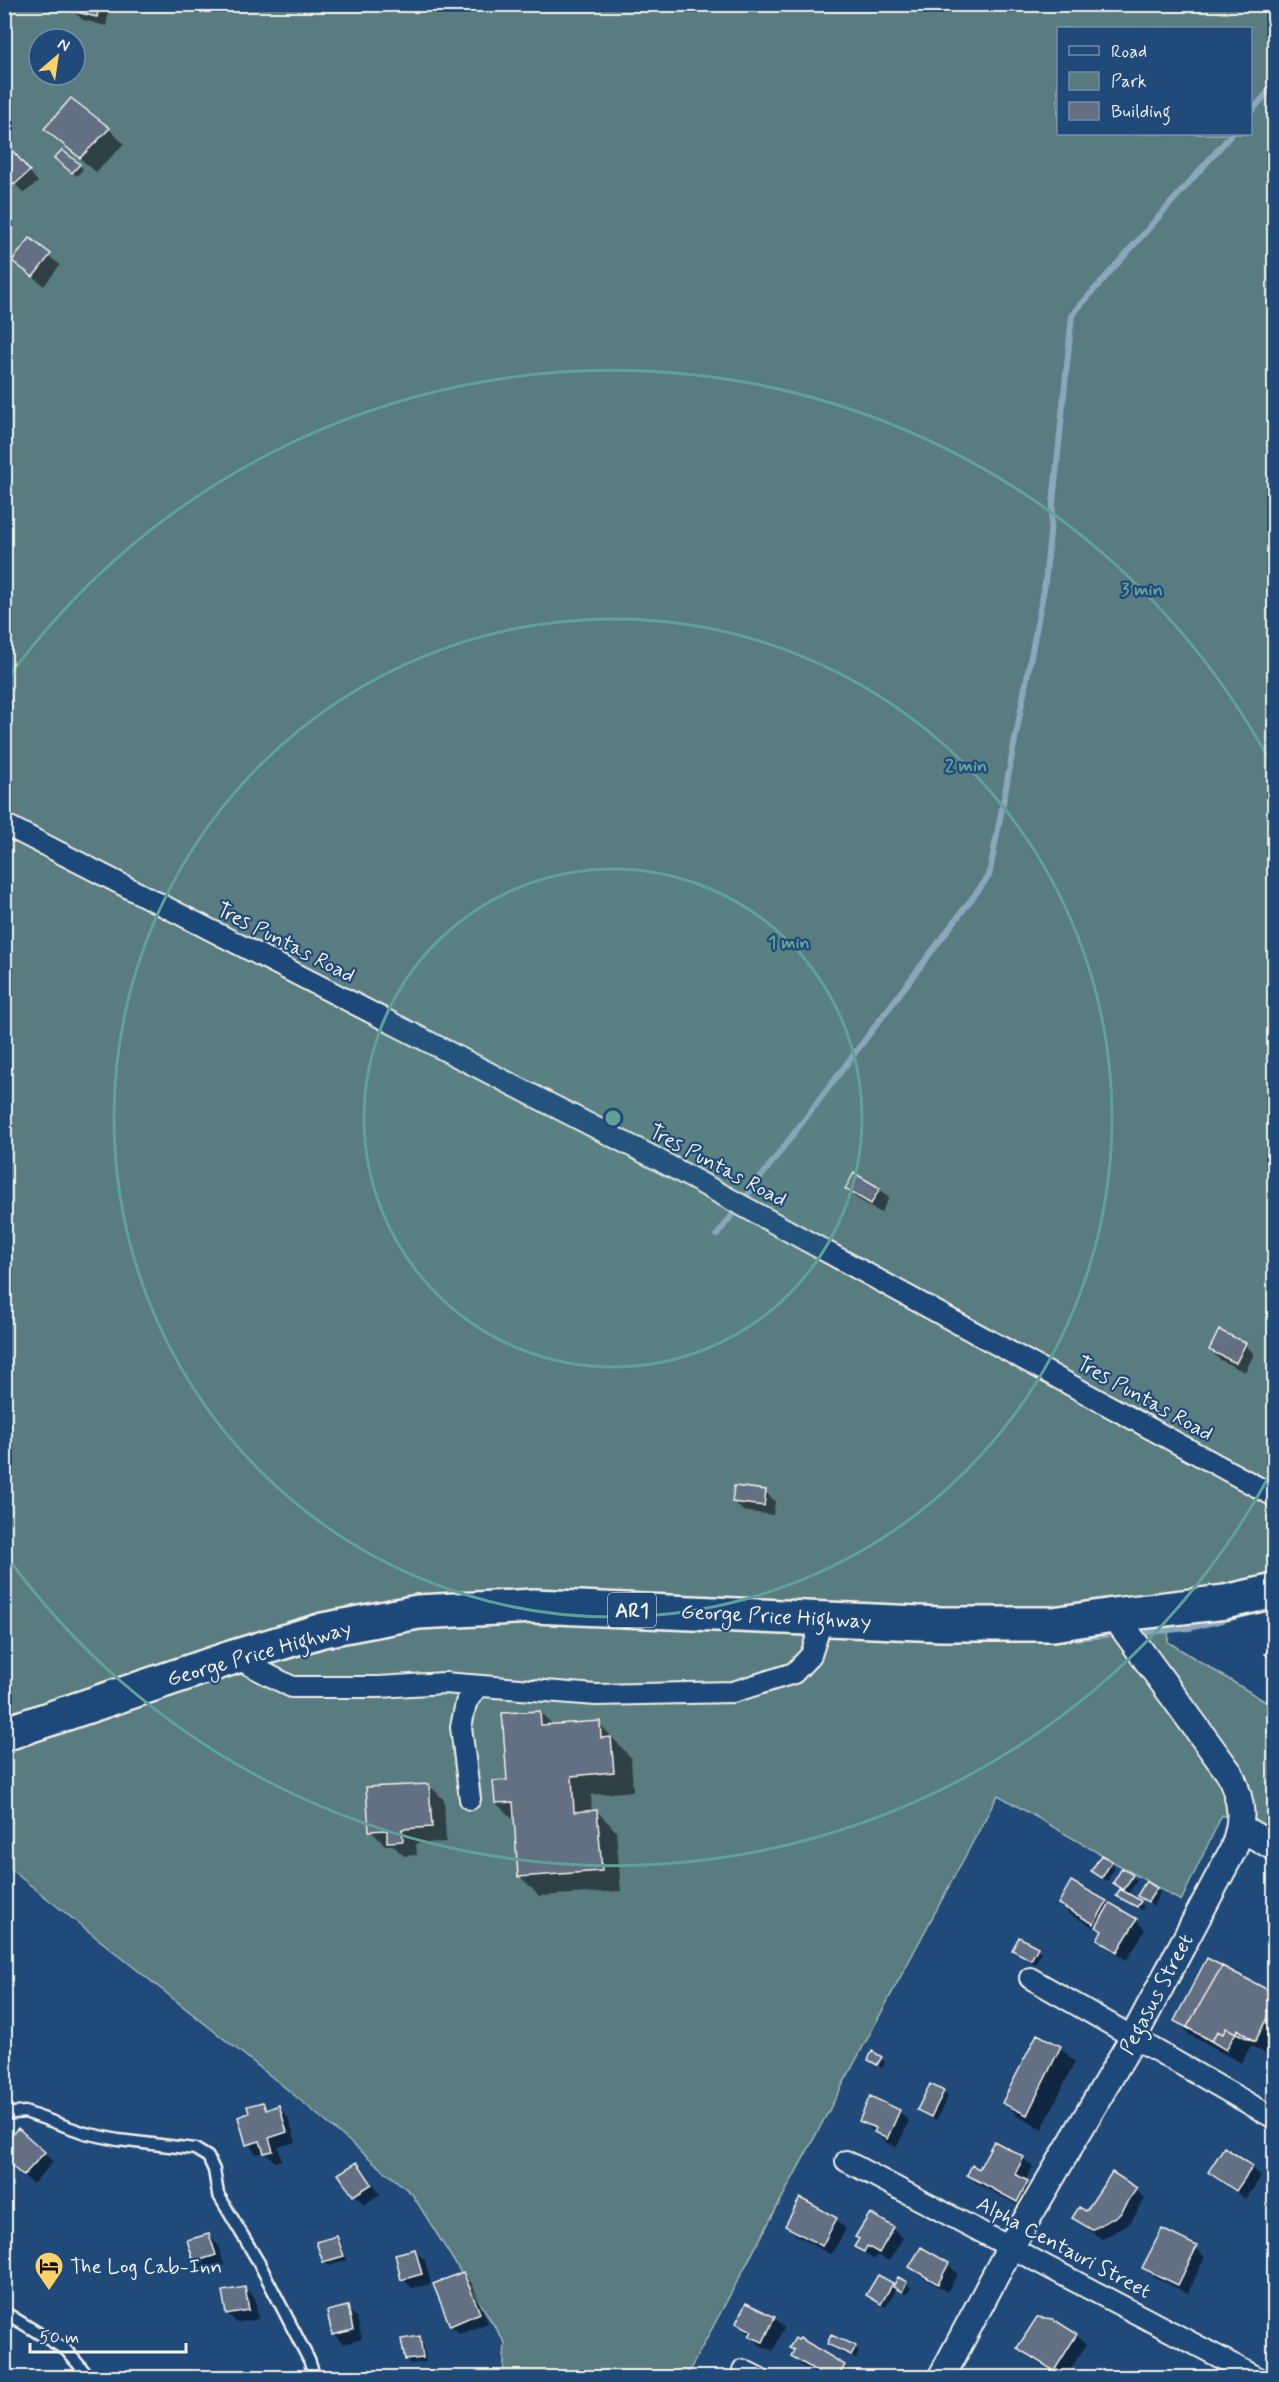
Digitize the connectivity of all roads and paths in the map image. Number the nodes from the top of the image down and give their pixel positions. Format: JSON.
{"nodes":[{"id":1,"x":4,"y":824,"type":"edge"},
{"id":2,"x":1275,"y":1496,"type":"edge"},
{"id":3,"x":1275,"y":1591,"type":"edge"},
{"id":4,"x":1114,"y":1615,"type":"junction"},
{"id":5,"x":823,"y":1618,"type":"junction"},
{"id":6,"x":234,"y":1657,"type":"junction"},
{"id":7,"x":478,"y":1686,"type":"junction"},
{"id":8,"x":4,"y":1734,"type":"edge"},
{"id":9,"x":470,"y":1799,"type":"dead end"},
{"id":10,"x":1241,"y":1828,"type":"junction"},
{"id":11,"x":1275,"y":1847,"type":"edge"},
{"id":12,"x":1030,"y":1978,"type":"dead end"},
{"id":13,"x":1132,"y":2038,"type":"junction"},
{"id":14,"x":4,"y":2114,"type":"edge"},
{"id":15,"x":1275,"y":2118,"type":"edge"},
{"id":16,"x":846,"y":2161,"type":"dead end"},
{"id":17,"x":1011,"y":2246,"type":"junction"},
{"id":18,"x":4,"y":2312,"type":"edge"},
{"id":19,"x":90,"y":2378,"type":"edge"},
{"id":20,"x":315,"y":2378,"type":"edge"},
{"id":21,"x":941,"y":2378,"type":"edge"},
{"id":22,"x":1259,"y":2378,"type":"edge"}],
"edges":[{"from":1,"to":2,"type":"street","name":"Tres Puntas Road"},
{"from":3,"to":4,"type":"highway","name":"George Price Highway","number":"AR1"},
{"from":4,"to":5,"type":"highway","name":"George Price Highway","number":"AR1"},
{"from":4,"to":10,"type":"street","name":"Pegasus Street"},
{"from":5,"to":6,"type":"highway","name":"George Price Highway","number":"AR1"},
{"from":5,"to":7,"type":"street"},
{"from":6,"to":7,"type":"street"},
{"from":6,"to":8,"type":"highway","name":"George Price Highway","number":"AR1"},
{"from":7,"to":9,"type":"street"},
{"from":10,"to":11,"type":"street"},
{"from":10,"to":13,"type":"street","name":"Pegasus Street"},
{"from":12,"to":13,"type":"street"},
{"from":13,"to":15,"type":"street"},
{"from":13,"to":17,"type":"street","name":"Pegasus Street"},
{"from":14,"to":20,"type":"lane"},
{"from":16,"to":17,"type":"street","name":"Alpha Centauri Street"},
{"from":17,"to":21,"type":"street","name":"Pegasus Street"},
{"from":17,"to":22,"type":"street","name":"Alpha Centauri Street"},
{"from":18,"to":19,"type":"lane"}]}
